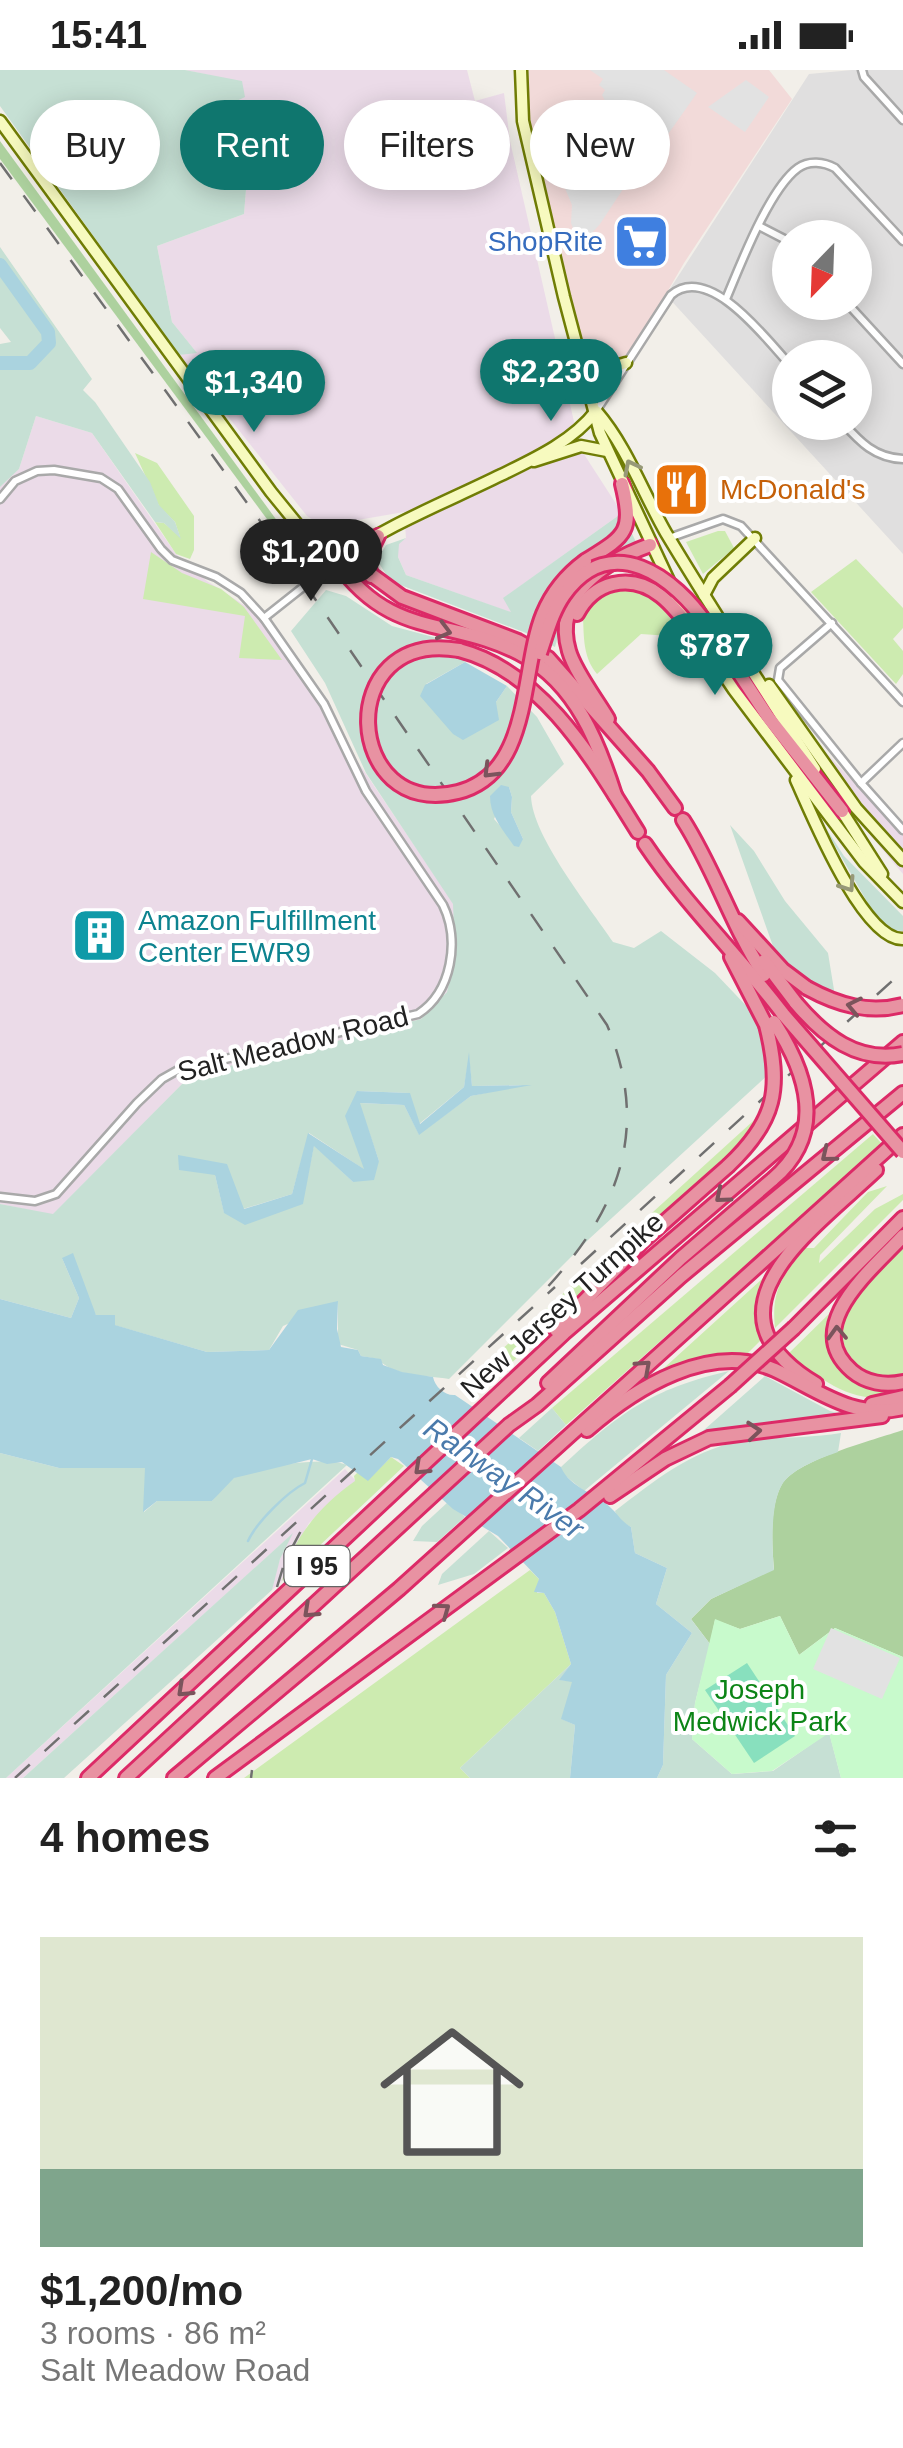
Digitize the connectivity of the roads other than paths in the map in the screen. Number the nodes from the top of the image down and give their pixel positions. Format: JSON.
{"nodes":[{"id":1,"x":521,"y":70,"type":"edge"},
{"id":2,"x":862,"y":70,"type":"edge"},
{"id":3,"x":903,"y":120,"type":"edge"},
{"id":4,"x":0,"y":121,"type":"edge"},
{"id":5,"x":759,"y":226,"type":"junction"},
{"id":6,"x":772,"y":233,"type":"edge"},
{"id":7,"x":903,"y":241,"type":"edge"},
{"id":8,"x":726,"y":299,"type":"junction"},
{"id":9,"x":863,"y":320,"type":"edge"},
{"id":10,"x":575,"y":340,"type":"junction"},
{"id":11,"x":772,"y":346,"type":"edge"},
{"id":12,"x":626,"y":363,"type":"junction"},
{"id":13,"x":903,"y":364,"type":"edge"},
{"id":14,"x":596,"y":411,"type":"junction"},
{"id":15,"x":861,"y":440,"type":"edge"},
{"id":16,"x":607,"y":451,"type":"junction"},
{"id":17,"x":903,"y":459,"type":"edge"},
{"id":18,"x":528,"y":462,"type":"junction"},
{"id":19,"x":622,"y":484,"type":"junction"},
{"id":20,"x":0,"y":499,"type":"edge"},
{"id":21,"x":378,"y":536,"type":"junction"},
{"id":22,"x":669,"y":538,"type":"junction"},
{"id":23,"x":755,"y":538,"type":"junction"},
{"id":24,"x":650,"y":545,"type":"junction"},
{"id":25,"x":336,"y":561,"type":"junction"},
{"id":26,"x":371,"y":576,"type":"junction"},
{"id":27,"x":704,"y":596,"type":"junction"},
{"id":28,"x":264,"y":618,"type":"junction"},
{"id":29,"x":832,"y":622,"type":"junction"},
{"id":30,"x":702,"y":644,"type":"junction"},
{"id":31,"x":745,"y":659,"type":"junction"},
{"id":32,"x":583,"y":674,"type":"junction"},
{"id":33,"x":903,"y":702,"type":"edge"},
{"id":34,"x":520,"y":715,"type":"junction"},
{"id":35,"x":622,"y":743,"type":"junction"},
{"id":36,"x":903,"y":744,"type":"edge"},
{"id":37,"x":788,"y":761,"type":"junction"},
{"id":38,"x":861,"y":784,"type":"junction"},
{"id":39,"x":615,"y":795,"type":"junction"},
{"id":40,"x":842,"y":810,"type":"junction"},
{"id":41,"x":903,"y":830,"type":"edge"},
{"id":42,"x":903,"y":860,"type":"edge"},
{"id":43,"x":894,"y":892,"type":"junction"},
{"id":44,"x":903,"y":902,"type":"edge"},
{"id":45,"x":734,"y":918,"type":"junction"},
{"id":46,"x":707,"y":922,"type":"junction"},
{"id":47,"x":903,"y":938,"type":"edge"},
{"id":48,"x":903,"y":1004,"type":"edge"},
{"id":49,"x":781,"y":1015,"type":"junction"},
{"id":50,"x":903,"y":1042,"type":"edge"},
{"id":51,"x":903,"y":1054,"type":"edge"},
{"id":52,"x":903,"y":1093,"type":"edge"},
{"id":53,"x":903,"y":1140,"type":"edge"},
{"id":54,"x":903,"y":1152,"type":"edge"},
{"id":55,"x":0,"y":1197,"type":"edge"},
{"id":56,"x":903,"y":1218,"type":"edge"},
{"id":57,"x":903,"y":1236,"type":"edge"},
{"id":58,"x":560,"y":1331,"type":"junction"},
{"id":59,"x":903,"y":1382,"type":"edge"},
{"id":60,"x":903,"y":1397,"type":"edge"},
{"id":61,"x":534,"y":1403,"type":"junction"},
{"id":62,"x":903,"y":1408,"type":"edge"},
{"id":63,"x":576,"y":1435,"type":"junction"},
{"id":64,"x":629,"y":1477,"type":"junction"},
{"id":65,"x":88,"y":1778,"type":"edge"},
{"id":66,"x":126,"y":1778,"type":"edge"},
{"id":67,"x":174,"y":1778,"type":"edge"},
{"id":68,"x":215,"y":1778,"type":"edge"}],
"edges":[{"from":1,"to":10,"type":"main road"},
{"from":2,"to":3,"type":"street"},
{"from":4,"to":25,"type":"main road"},
{"from":5,"to":6,"type":"street"},
{"from":5,"to":7,"type":"street"},
{"from":5,"to":8,"type":"street"},
{"from":8,"to":11,"type":"street"},
{"from":8,"to":12,"type":"street"},
{"from":9,"to":13,"type":"street"},
{"from":10,"to":12,"type":"main road"},
{"from":10,"to":14,"type":"main road"},
{"from":12,"to":14,"type":"street"},
{"from":14,"to":16,"type":"main road"},
{"from":14,"to":18,"type":"main road"},
{"from":22,"to":14,"type":"main road","one_way":true},
{"from":15,"to":17,"type":"street"},
{"from":16,"to":18,"type":"main road"},
{"from":16,"to":19,"type":"main road"},
{"from":18,"to":21,"type":"main road"},
{"from":19,"to":24,"type":"main road"},
{"from":19,"to":34,"type":"highway","bridge":true},
{"from":20,"to":28,"type":"street","name":"Salt Meadow Road"},
{"from":21,"to":25,"type":"main road"},
{"from":21,"to":26,"type":"highway"},
{"from":22,"to":23,"type":"street"},
{"from":22,"to":24,"type":"main road"},
{"from":22,"to":27,"type":"main road"},
{"from":23,"to":27,"type":"main road"},
{"from":23,"to":29,"type":"street"},
{"from":24,"to":30,"type":"main road"},
{"from":24,"to":32,"type":"highway"},
{"from":25,"to":26,"type":"highway"},
{"from":25,"to":28,"type":"street"},
{"from":25,"to":39,"type":"highway","one_way":true},
{"from":26,"to":35,"type":"highway"},
{"from":27,"to":31,"type":"main road"},
{"from":28,"to":55,"type":"street","name":"Salt Meadow Road"},
{"from":29,"to":33,"type":"street"},
{"from":29,"to":38,"type":"street"},
{"from":30,"to":32,"type":"highway"},
{"from":30,"to":37,"type":"main road"},
{"from":31,"to":40,"type":"main road"},
{"from":31,"to":42,"type":"main road"},
{"from":32,"to":35,"type":"highway"},
{"from":34,"to":39,"type":"highway","one_way":true,"bridge":true},
{"from":34,"to":40,"type":"highway","bridge":true},
{"from":35,"to":45,"type":"highway"},
{"from":36,"to":38,"type":"street"},
{"from":37,"to":43,"type":"main road"},
{"from":37,"to":47,"type":"main road","one_way":true},
{"from":38,"to":41,"type":"street"},
{"from":39,"to":46,"type":"highway"},
{"from":40,"to":43,"type":"main road"},
{"from":43,"to":44,"type":"main road"},
{"from":48,"to":45,"type":"highway","one_way":true,"bridge":true},
{"from":45,"to":49,"type":"highway"},
{"from":46,"to":49,"type":"highway"},
{"from":46,"to":49,"type":"highway"},
{"from":49,"to":51,"type":"highway","bridge":true},
{"from":49,"to":53,"type":"highway","bridge":true},
{"from":49,"to":54,"type":"highway","bridge":true},
{"from":49,"to":58,"type":"highway","bridge":true},
{"from":49,"to":61,"type":"highway","bridge":true},
{"from":50,"to":58,"type":"highway","name":"New Jersey Turnpike","one_way":true},
{"from":52,"to":61,"type":"highway","name":"New Jersey Turnpike","number":"I 95","one_way":true},
{"from":53,"to":60,"type":"highway"},
{"from":63,"to":53,"type":"highway","one_way":true},
{"from":56,"to":64,"type":"highway","bridge":true},
{"from":59,"to":57,"type":"highway","one_way":true},
{"from":58,"to":65,"type":"highway","name":"New Jersey Turnpike","number":"I 95","one_way":true},
{"from":61,"to":66,"type":"highway","name":"New Jersey Turnpike","number":"I 95","one_way":true},
{"from":62,"to":63,"type":"highway"},
{"from":64,"to":62,"type":"highway","one_way":true},
{"from":63,"to":67,"type":"highway","number":"I 95"},
{"from":68,"to":64,"type":"highway","one_way":true}]}
